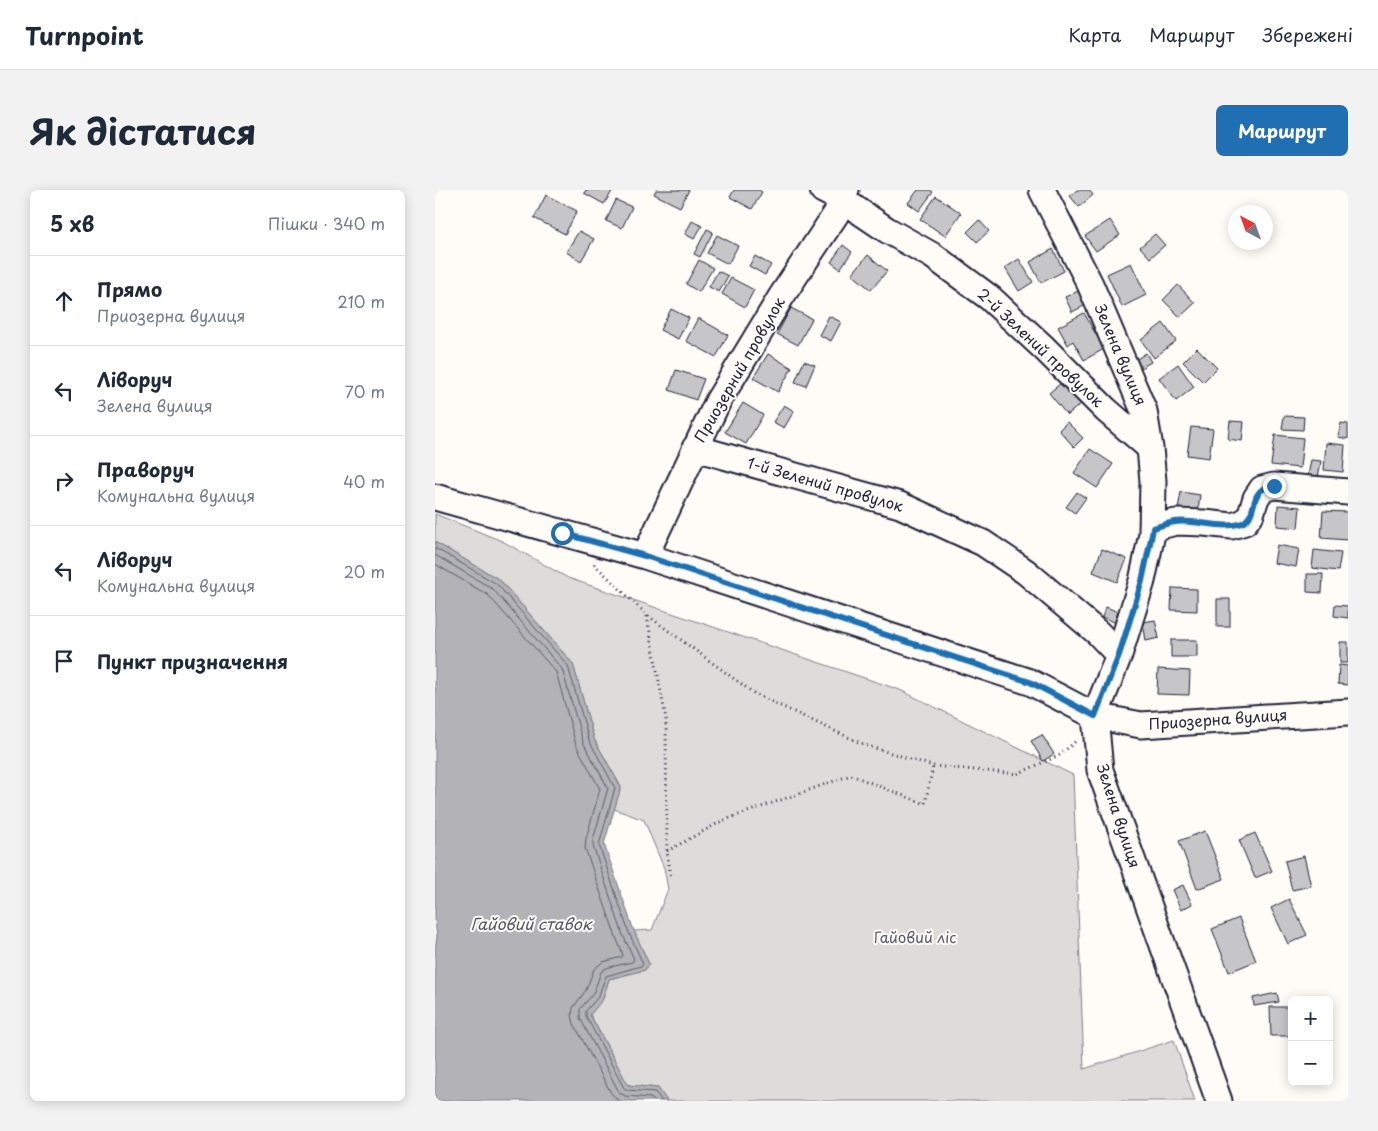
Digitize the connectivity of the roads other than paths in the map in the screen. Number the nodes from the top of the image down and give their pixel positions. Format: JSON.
{"nodes":[{"id":1,"x":1042,"y":190,"type":"edge"},
{"id":2,"x":837,"y":193,"type":"edge"},
{"id":3,"x":695,"y":448,"type":"junction"},
{"id":4,"x":1150,"y":448,"type":"junction"},
{"id":5,"x":1348,"y":492,"type":"edge"},
{"id":6,"x":435,"y":497,"type":"edge"},
{"id":7,"x":1153,"y":528,"type":"junction"},
{"id":8,"x":645,"y":556,"type":"junction"},
{"id":9,"x":1119,"y":655,"type":"junction"},
{"id":10,"x":1348,"y":712,"type":"edge"},
{"id":11,"x":1095,"y":720,"type":"junction"},
{"id":12,"x":1219,"y":1101,"type":"edge"}],
"edges":[{"from":1,"to":4,"type":"street","name":"Зелена вулиця"},
{"from":2,"to":3,"type":"street","name":"Приозерний провулок"},
{"from":2,"to":4,"type":"street","name":"2-й Зелений провулок"},
{"from":3,"to":8,"type":"street","name":"Приозерний провулок"},
{"from":3,"to":9,"type":"street","name":"1-й Зелений провулок"},
{"from":4,"to":7,"type":"street","name":"Зелена вулиця"},
{"from":5,"to":7,"type":"street"},
{"from":6,"to":8,"type":"street","name":"Приозерна вулиця"},
{"from":7,"to":9,"type":"street","name":"Зелена вулиця"},
{"from":8,"to":11,"type":"street","name":"Приозерна вулиця"},
{"from":9,"to":11,"type":"street","name":"Зелена вулиця"},
{"from":10,"to":11,"type":"street","name":"Приозерна вулиця"},
{"from":11,"to":12,"type":"street","name":"Зелена вулиця"}]}
